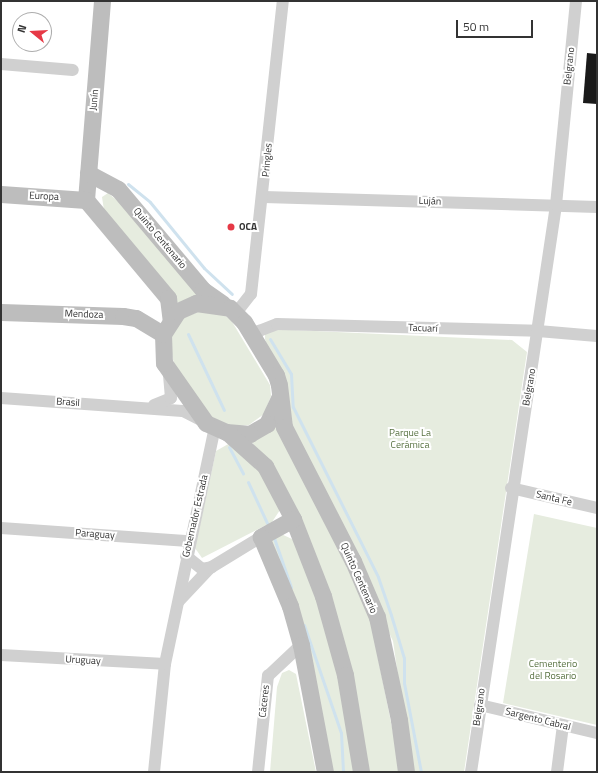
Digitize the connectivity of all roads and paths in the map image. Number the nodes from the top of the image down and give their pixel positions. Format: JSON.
{"nodes":[{"id":1,"x":102,"y":1,"type":"edge"},
{"id":2,"x":283,"y":1,"type":"edge"},
{"id":3,"x":576,"y":1,"type":"edge"},
{"id":4,"x":1,"y":64,"type":"edge"},
{"id":5,"x":73,"y":70,"type":"dead end"},
{"id":6,"x":88,"y":173,"type":"junction"},
{"id":7,"x":1,"y":194,"type":"edge"},
{"id":8,"x":264,"y":197,"type":"junction"},
{"id":9,"x":86,"y":200,"type":"junction"},
{"id":10,"x":556,"y":205,"type":"junction"},
{"id":11,"x":597,"y":207,"type":"edge"},
{"id":12,"x":233,"y":310,"type":"junction"},
{"id":13,"x":1,"y":312,"type":"edge"},
{"id":14,"x":167,"y":327,"type":"junction"},
{"id":15,"x":538,"y":331,"type":"junction"},
{"id":16,"x":597,"y":336,"type":"edge"},
{"id":17,"x":254,"y":338,"type":"junction"},
{"id":18,"x":164,"y":364,"type":"junction"},
{"id":19,"x":280,"y":396,"type":"junction"},
{"id":20,"x":1,"y":398,"type":"edge"},
{"id":21,"x":135,"y":406,"type":"junction"},
{"id":22,"x":216,"y":427,"type":"junction"},
{"id":23,"x":511,"y":488,"type":"junction"},
{"id":24,"x":597,"y":508,"type":"edge"},
{"id":25,"x":293,"y":519,"type":"junction"},
{"id":26,"x":1,"y":528,"type":"edge"},
{"id":27,"x":261,"y":537,"type":"junction"},
{"id":28,"x":188,"y":541,"type":"junction"},
{"id":29,"x":186,"y":556,"type":"junction"},
{"id":30,"x":212,"y":567,"type":"junction"},
{"id":31,"x":176,"y":605,"type":"junction"},
{"id":32,"x":301,"y":645,"type":"junction"},
{"id":33,"x":1,"y":655,"type":"edge"},
{"id":34,"x":164,"y":664,"type":"junction"},
{"id":35,"x":480,"y":705,"type":"junction"},
{"id":36,"x":563,"y":725,"type":"junction"},
{"id":37,"x":597,"y":733,"type":"edge"},
{"id":38,"x":154,"y":772,"type":"edge"},
{"id":39,"x":258,"y":772,"type":"edge"},
{"id":40,"x":325,"y":772,"type":"edge"},
{"id":41,"x":361,"y":772,"type":"edge"},
{"id":42,"x":406,"y":772,"type":"edge"},
{"id":43,"x":471,"y":772,"type":"edge"},
{"id":44,"x":557,"y":772,"type":"edge"}],
"edges":[{"from":1,"to":6,"type":"main road","name":"Junín"},
{"from":2,"to":8,"type":"street","name":"Pringles"},
{"from":3,"to":10,"type":"street","name":"Belgrano"},
{"from":4,"to":5,"type":"street"},
{"from":6,"to":9,"type":"main road","name":"Junín"},
{"from":6,"to":12,"type":"main road","name":"Quinto Centenario"},
{"from":7,"to":9,"type":"main road","name":"Europa"},
{"from":8,"to":10,"type":"street","name":"Luján"},
{"from":8,"to":12,"type":"street","name":"Pringles"},
{"from":9,"to":14,"type":"main road"},
{"from":10,"to":11,"type":"street","name":"Luján"},
{"from":10,"to":15,"type":"street","name":"Belgrano"},
{"from":12,"to":14,"type":"main road"},
{"from":12,"to":17,"type":"main road"},
{"from":13,"to":14,"type":"main road","name":"Mendoza"},
{"from":14,"to":18,"type":"main road"},
{"from":15,"to":16,"type":"street","name":"Tacuarí"},
{"from":15,"to":17,"type":"street","name":"Tacuarí"},
{"from":15,"to":23,"type":"street","name":"Belgrano"},
{"from":17,"to":19,"type":"main road"},
{"from":18,"to":21,"type":"street","name":"Brasil"},
{"from":18,"to":22,"type":"main road"},
{"from":19,"to":22,"type":"main road"},
{"from":19,"to":42,"type":"main road","name":"Quinto Centenario"},
{"from":20,"to":21,"type":"street","name":"Brasil"},
{"from":21,"to":22,"type":"street","name":"Brasil"},
{"from":22,"to":25,"type":"main road"},
{"from":22,"to":28,"type":"street","name":"Gobernador Estrada"},
{"from":23,"to":24,"type":"street","name":"Santa Fe"},
{"from":23,"to":35,"type":"street","name":"Belgrano"},
{"from":25,"to":27,"type":"main road","name":"Gobernador Estrada"},
{"from":25,"to":41,"type":"main road"},
{"from":26,"to":28,"type":"street","name":"Paraguay"},
{"from":27,"to":30,"type":"street","name":"Gobernador Estrada"},
{"from":27,"to":32,"type":"main road"},
{"from":28,"to":29,"type":"street","name":"Gobernador Estrada"},
{"from":29,"to":30,"type":"street"},
{"from":29,"to":31,"type":"street","name":"Gobernador Estrada"},
{"from":30,"to":31,"type":"street","name":"Gobernador Estrada"},
{"from":31,"to":34,"type":"street","name":"Gobernador Estrada"},
{"from":32,"to":39,"type":"street","name":"Cáceres"},
{"from":32,"to":40,"type":"main road"},
{"from":33,"to":34,"type":"street","name":"Uruguay"},
{"from":34,"to":38,"type":"street","name":"Gobernador Estrada"},
{"from":35,"to":36,"type":"street","name":"Sargento Cabral"},
{"from":35,"to":43,"type":"street","name":"Belgrano"},
{"from":36,"to":37,"type":"street","name":"Sargento Cabral"},
{"from":36,"to":44,"type":"street"}]}
